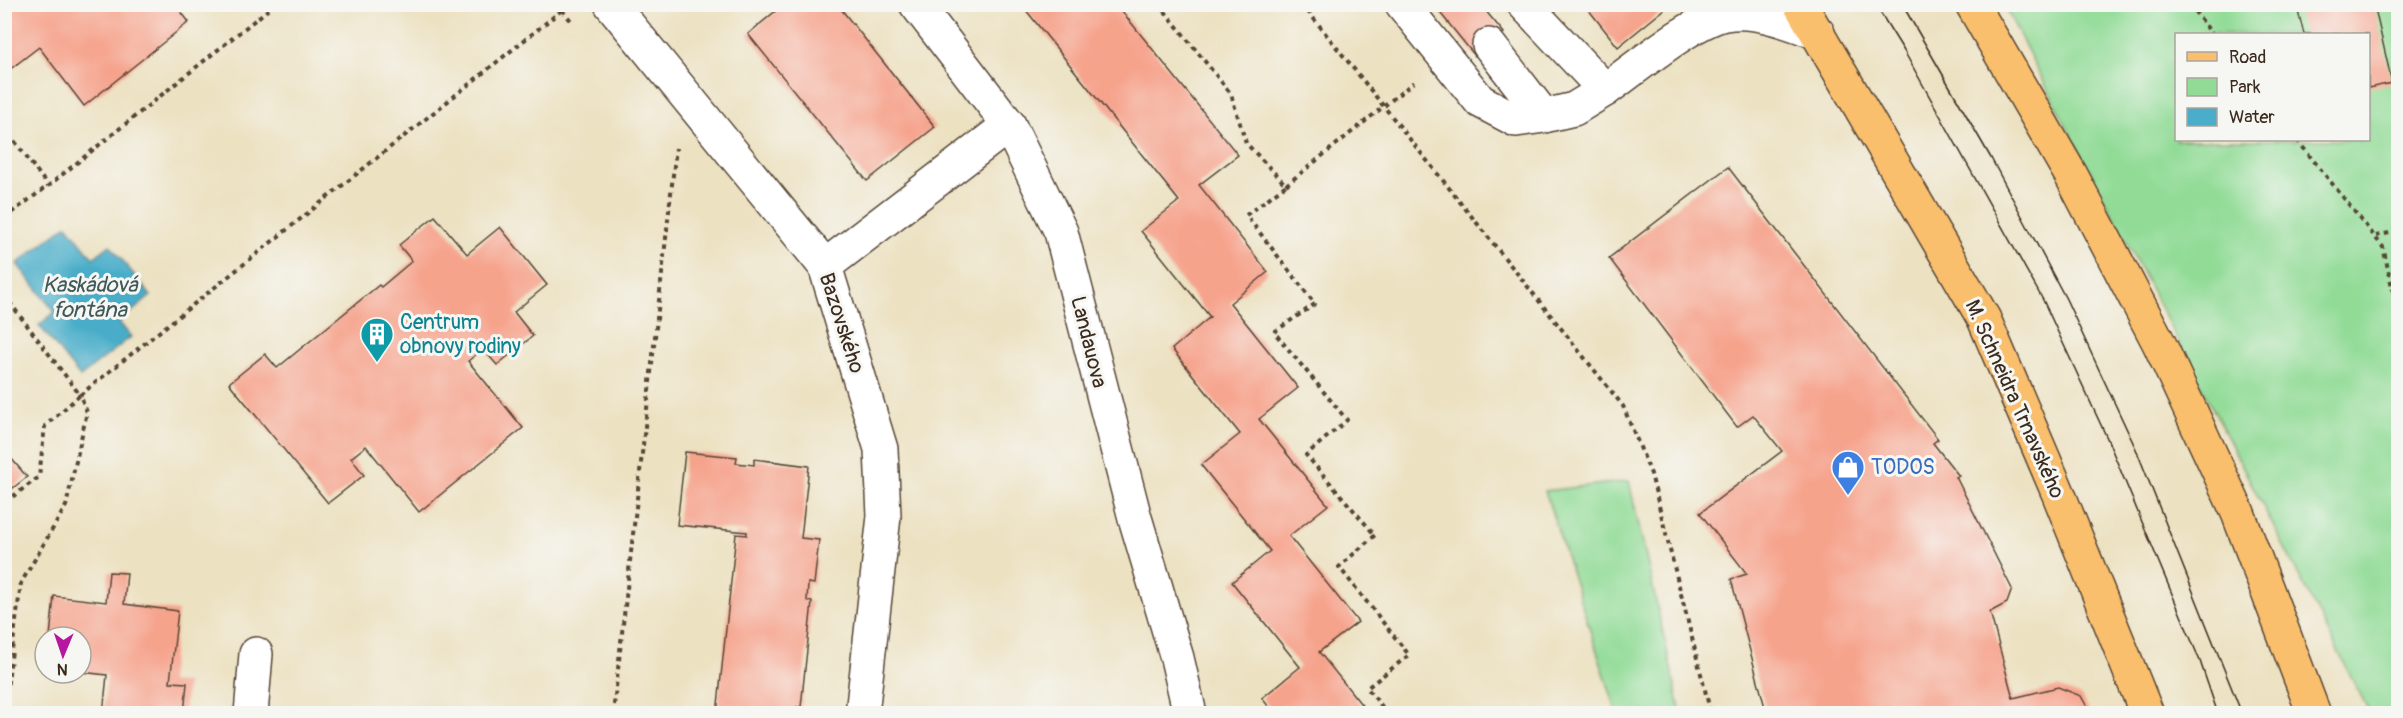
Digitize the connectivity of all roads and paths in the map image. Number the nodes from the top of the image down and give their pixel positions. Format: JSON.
{"nodes":[{"id":1,"x":275,"y":4,"type":"edge"},
{"id":2,"x":558,"y":4,"type":"edge"},
{"id":3,"x":611,"y":4,"type":"edge"},
{"id":4,"x":916,"y":4,"type":"edge"},
{"id":5,"x":1159,"y":4,"type":"edge"},
{"id":6,"x":1302,"y":4,"type":"edge"},
{"id":7,"x":1402,"y":4,"type":"edge"},
{"id":8,"x":1524,"y":4,"type":"edge"},
{"id":9,"x":1800,"y":4,"type":"edge"},
{"id":10,"x":1972,"y":4,"type":"edge"},
{"id":11,"x":2189,"y":4,"type":"edge"},
{"id":12,"x":562,"y":10,"type":"junction"},
{"id":13,"x":577,"y":28,"type":"dead end"},
{"id":14,"x":1818,"y":33,"type":"junction"},
{"id":15,"x":2211,"y":33,"type":"edge"},
{"id":16,"x":1489,"y":45,"type":"dead end"},
{"id":17,"x":1445,"y":57,"type":"junction"},
{"id":18,"x":1605,"y":90,"type":"junction"},
{"id":19,"x":1383,"y":107,"type":"junction"},
{"id":20,"x":1544,"y":116,"type":"junction"},
{"id":21,"x":1009,"y":125,"type":"junction"},
{"id":22,"x":4,"y":127,"type":"edge"},
{"id":23,"x":2298,"y":141,"type":"edge"},
{"id":24,"x":683,"y":151,"type":"dead end"},
{"id":25,"x":1286,"y":185,"type":"junction"},
{"id":26,"x":48,"y":186,"type":"junction"},
{"id":27,"x":4,"y":218,"type":"edge"},
{"id":28,"x":2398,"y":231,"type":"edge"},
{"id":29,"x":2376,"y":236,"type":"junction"},
{"id":30,"x":825,"y":266,"type":"junction"},
{"id":31,"x":4,"y":295,"type":"edge"},
{"id":32,"x":2398,"y":313,"type":"edge"},
{"id":33,"x":80,"y":395,"type":"junction"},
{"id":34,"x":4,"y":503,"type":"edge"},
{"id":35,"x":256,"y":654,"type":"dead end"},
{"id":36,"x":4,"y":711,"type":"edge"},
{"id":37,"x":250,"y":714,"type":"edge"},
{"id":38,"x":613,"y":714,"type":"edge"},
{"id":39,"x":862,"y":714,"type":"edge"},
{"id":40,"x":1190,"y":714,"type":"edge"},
{"id":41,"x":1388,"y":714,"type":"edge"},
{"id":42,"x":1711,"y":714,"type":"edge"},
{"id":43,"x":2147,"y":714,"type":"edge"},
{"id":44,"x":2314,"y":714,"type":"edge"}],
"edges":[{"from":1,"to":26,"type":"path"},
{"from":2,"to":12,"type":"path"},
{"from":3,"to":30,"type":"street","name":"Bazovského"},
{"from":4,"to":21,"type":"street","name":"Landauova"},
{"from":5,"to":25,"type":"path"},
{"from":6,"to":19,"type":"path"},
{"from":7,"to":17,"type":"street"},
{"from":8,"to":18,"type":"street"},
{"from":9,"to":14,"type":"main road","name":"M. Schneidra Trnavského"},
{"from":10,"to":44,"type":"main road"},
{"from":11,"to":15,"type":"path"},
{"from":12,"to":13,"type":"path"},
{"from":12,"to":33,"type":"path"},
{"from":14,"to":18,"type":"street"},
{"from":14,"to":43,"type":"main road","name":"M. Schneidra Trnavského"},
{"from":16,"to":20,"type":"street"},
{"from":17,"to":19,"type":"path"},
{"from":17,"to":20,"type":"street"},
{"from":18,"to":20,"type":"street"},
{"from":19,"to":25,"type":"path"},
{"from":19,"to":42,"type":"path"},
{"from":21,"to":30,"type":"street"},
{"from":21,"to":40,"type":"street","name":"Landauova"},
{"from":22,"to":26,"type":"path"},
{"from":23,"to":29,"type":"path"},
{"from":24,"to":38,"type":"path"},
{"from":25,"to":41,"type":"path"},
{"from":26,"to":27,"type":"path"},
{"from":28,"to":29,"type":"path"},
{"from":29,"to":32,"type":"path"},
{"from":30,"to":39,"type":"street","name":"Bazovského"},
{"from":31,"to":33,"type":"path"},
{"from":33,"to":34,"type":"path"},
{"from":33,"to":36,"type":"path"},
{"from":35,"to":37,"type":"street"}]}
